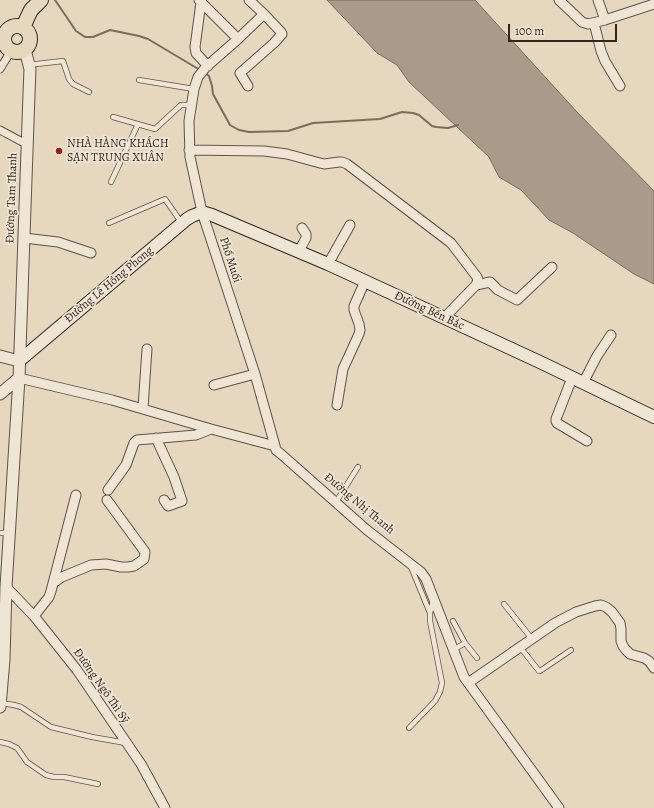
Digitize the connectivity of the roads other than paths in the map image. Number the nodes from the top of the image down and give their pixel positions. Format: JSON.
{"nodes":[{"id":1,"x":42,"y":0,"type":"edge"},
{"id":2,"x":249,"y":0,"type":"edge"},
{"id":3,"x":559,"y":0,"type":"edge"},
{"id":4,"x":598,"y":0,"type":"edge"},
{"id":5,"x":200,"y":1,"type":"edge"},
{"id":6,"x":654,"y":4,"type":"edge"},
{"id":7,"x":264,"y":14,"type":"junction"},
{"id":8,"x":604,"y":20,"type":"junction"},
{"id":9,"x":594,"y":23,"type":"junction"},
{"id":10,"x":23,"y":27,"type":"junction"},
{"id":11,"x":2,"y":39,"type":"edge"},
{"id":12,"x":238,"y":39,"type":"junction"},
{"id":13,"x":25,"y":50,"type":"junction"},
{"id":14,"x":10,"y":51,"type":"junction"},
{"id":15,"x":28,"y":65,"type":"junction"},
{"id":16,"x":207,"y":66,"type":"junction"},
{"id":17,"x":0,"y":69,"type":"edge"},
{"id":18,"x":139,"y":80,"type":"dead end"},
{"id":19,"x":248,"y":86,"type":"dead end"},
{"id":20,"x":620,"y":86,"type":"dead end"},
{"id":21,"x":194,"y":89,"type":"junction"},
{"id":22,"x":89,"y":92,"type":"dead end"},
{"id":23,"x":191,"y":106,"type":"junction"},
{"id":24,"x":114,"y":117,"type":"dead end"},
{"id":25,"x":138,"y":124,"type":"junction"},
{"id":26,"x":0,"y":130,"type":"edge"},
{"id":27,"x":28,"y":146,"type":"junction"},
{"id":28,"x":189,"y":150,"type":"junction"},
{"id":29,"x":111,"y":182,"type":"dead end"},
{"id":30,"x":202,"y":212,"type":"junction"},
{"id":31,"x":108,"y":223,"type":"dead end"},
{"id":32,"x":182,"y":224,"type":"junction"},
{"id":33,"x":350,"y":225,"type":"dead end"},
{"id":34,"x":302,"y":228,"type":"dead end"},
{"id":35,"x":24,"y":238,"type":"junction"},
{"id":36,"x":298,"y":251,"type":"junction"},
{"id":37,"x":91,"y":253,"type":"dead end"},
{"id":38,"x":328,"y":264,"type":"junction"},
{"id":39,"x":552,"y":267,"type":"dead end"},
{"id":40,"x":365,"y":281,"type":"junction"},
{"id":41,"x":476,"y":285,"type":"junction"},
{"id":42,"x":444,"y":318,"type":"junction"},
{"id":43,"x":611,"y":334,"type":"dead end"},
{"id":44,"x":147,"y":349,"type":"dead end"},
{"id":45,"x":0,"y":356,"type":"edge"},
{"id":46,"x":19,"y":361,"type":"junction"},
{"id":47,"x":255,"y":374,"type":"junction"},
{"id":48,"x":19,"y":378,"type":"junction"},
{"id":49,"x":572,"y":378,"type":"junction"},
{"id":50,"x":583,"y":384,"type":"junction"},
{"id":51,"x":214,"y":385,"type":"dead end"},
{"id":52,"x":0,"y":394,"type":"edge"},
{"id":53,"x":337,"y":405,"type":"dead end"},
{"id":54,"x":143,"y":408,"type":"junction"},
{"id":55,"x":654,"y":417,"type":"edge"},
{"id":56,"x":211,"y":429,"type":"junction"},
{"id":57,"x":156,"y":438,"type":"junction"},
{"id":58,"x":587,"y":441,"type":"dead end"},
{"id":59,"x":275,"y":446,"type":"junction"},
{"id":60,"x":358,"y":467,"type":"dead end"},
{"id":61,"x":108,"y":490,"type":"dead end"},
{"id":62,"x":76,"y":495,"type":"dead end"},
{"id":63,"x":107,"y":500,"type":"dead end"},
{"id":64,"x":164,"y":500,"type":"dead end"},
{"id":65,"x":336,"y":502,"type":"junction"},
{"id":66,"x":5,"y":533,"type":"edge"},
{"id":67,"x":410,"y":563,"type":"junction"},
{"id":68,"x":54,"y":583,"type":"junction"},
{"id":69,"x":4,"y":593,"type":"edge"},
{"id":70,"x":434,"y":599,"type":"junction"},
{"id":71,"x":504,"y":604,"type":"dead end"},
{"id":72,"x":430,"y":613,"type":"junction"},
{"id":73,"x":34,"y":616,"type":"junction"},
{"id":74,"x":454,"y":621,"type":"dead end"},
{"id":75,"x":532,"y":639,"type":"junction"},
{"id":76,"x":465,"y":643,"type":"junction"},
{"id":77,"x":520,"y":647,"type":"junction"},
{"id":78,"x":453,"y":650,"type":"junction"},
{"id":79,"x":571,"y":650,"type":"dead end"},
{"id":80,"x":477,"y":658,"type":"dead end"},
{"id":81,"x":654,"y":668,"type":"edge"},
{"id":82,"x":468,"y":683,"type":"junction"},
{"id":83,"x":0,"y":705,"type":"edge"},
{"id":84,"x":409,"y":728,"type":"dead end"},
{"id":85,"x":0,"y":742,"type":"edge"},
{"id":86,"x":126,"y":743,"type":"junction"},
{"id":87,"x":98,"y":784,"type":"dead end"},
{"id":88,"x":165,"y":808,"type":"edge"},
{"id":89,"x":559,"y":808,"type":"edge"}],
"edges":[{"from":1,"to":10,"type":"main road"},
{"from":2,"to":7,"type":"street"},
{"from":3,"to":9,"type":"street"},
{"from":4,"to":8,"type":"street"},
{"from":5,"to":12,"type":"street"},
{"from":5,"to":16,"type":"street"},
{"from":6,"to":8,"type":"street"},
{"from":7,"to":12,"type":"street"},
{"from":7,"to":19,"type":"street"},
{"from":8,"to":9,"type":"street"},
{"from":9,"to":20,"type":"street"},
{"from":10,"to":11,"type":"main road"},
{"from":10,"to":13,"type":"main road"},
{"from":11,"to":14,"type":"main road"},
{"from":12,"to":16,"type":"street"},
{"from":13,"to":14,"type":"main road"},
{"from":13,"to":15,"type":"street","name":"Đường Tam Thanh"},
{"from":14,"to":17,"type":"street"},
{"from":15,"to":22,"type":"lane"},
{"from":15,"to":27,"type":"street","name":"Đường Tam Thanh"},
{"from":16,"to":21,"type":"street","name":"Phố Muối"},
{"from":18,"to":21,"type":"lane"},
{"from":21,"to":23,"type":"street","name":"Phố Muối"},
{"from":23,"to":25,"type":"lane"},
{"from":23,"to":28,"type":"street","name":"Phố Muối"},
{"from":24,"to":25,"type":"lane"},
{"from":25,"to":29,"type":"lane"},
{"from":26,"to":27,"type":"street"},
{"from":27,"to":35,"type":"street","name":"Đường Tam Thanh"},
{"from":28,"to":30,"type":"street","name":"Phố Muối"},
{"from":28,"to":41,"type":"street"},
{"from":30,"to":32,"type":"main road","name":"Đường Lê Hồng Phong"},
{"from":30,"to":36,"type":"main road","name":"Đường Bến Bắc"},
{"from":30,"to":47,"type":"street","name":"Phố Muối"},
{"from":31,"to":32,"type":"lane"},
{"from":32,"to":46,"type":"main road","name":"Đường Lê Hồng Phong"},
{"from":33,"to":38,"type":"street"},
{"from":34,"to":36,"type":"street"},
{"from":35,"to":37,"type":"street"},
{"from":35,"to":46,"type":"street","name":"Đường Tam Thanh"},
{"from":36,"to":38,"type":"main road","name":"Đường Bến Bắc"},
{"from":38,"to":40,"type":"main road","name":"Đường Bến Bắc"},
{"from":39,"to":41,"type":"street"},
{"from":40,"to":42,"type":"main road","name":"Đường Bến Bắc"},
{"from":40,"to":53,"type":"street"},
{"from":41,"to":42,"type":"street"},
{"from":42,"to":49,"type":"main road","name":"Đường Bến Bắc"},
{"from":43,"to":50,"type":"street"},
{"from":44,"to":54,"type":"street"},
{"from":45,"to":46,"type":"street"},
{"from":46,"to":48,"type":"street","name":"Đường Tam Thanh"},
{"from":47,"to":51,"type":"street"},
{"from":47,"to":59,"type":"street","name":"Phố Muối"},
{"from":48,"to":52,"type":"street"},
{"from":48,"to":54,"type":"street"},
{"from":48,"to":66,"type":"street","name":"Đường Tam Thanh"},
{"from":49,"to":50,"type":"main road","name":"Đường Bến Bắc"},
{"from":49,"to":58,"type":"street"},
{"from":50,"to":55,"type":"main road","name":"Đường Bến Bắc"},
{"from":54,"to":56,"type":"street"},
{"from":56,"to":57,"type":"street"},
{"from":56,"to":59,"type":"street"},
{"from":57,"to":61,"type":"street"},
{"from":57,"to":64,"type":"street"},
{"from":59,"to":65,"type":"street","name":"Đường Nhị Thanh"},
{"from":60,"to":65,"type":"lane"},
{"from":62,"to":68,"type":"street"},
{"from":63,"to":68,"type":"street"},
{"from":65,"to":67,"type":"street","name":"Đường Nhị Thanh"},
{"from":66,"to":69,"type":"street","name":"Đường Tam Thanh"},
{"from":67,"to":70,"type":"street","name":"Đường Nhị Thanh"},
{"from":67,"to":72,"type":"lane"},
{"from":68,"to":73,"type":"street"},
{"from":69,"to":73,"type":"street","name":"Đường Ngô Thì Sỹ"},
{"from":69,"to":83,"type":"street","name":"Đường Tam Thanh"},
{"from":70,"to":72,"type":"lane"},
{"from":70,"to":78,"type":"street","name":"Đường Nhị Thanh"},
{"from":71,"to":75,"type":"lane"},
{"from":72,"to":84,"type":"lane"},
{"from":73,"to":86,"type":"street","name":"Đường Ngô Thì Sỹ"},
{"from":74,"to":76,"type":"lane"},
{"from":75,"to":77,"type":"street"},
{"from":75,"to":81,"type":"street"},
{"from":76,"to":78,"type":"lane"},
{"from":76,"to":80,"type":"lane"},
{"from":77,"to":79,"type":"lane"},
{"from":77,"to":82,"type":"street"},
{"from":78,"to":82,"type":"street","name":"Đường Nhị Thanh"},
{"from":82,"to":89,"type":"street","name":"Đường Nhị Thanh"},
{"from":83,"to":86,"type":"lane"},
{"from":85,"to":87,"type":"lane"},
{"from":86,"to":88,"type":"street","name":"Đường Ngô Thì Sỹ"}]}
